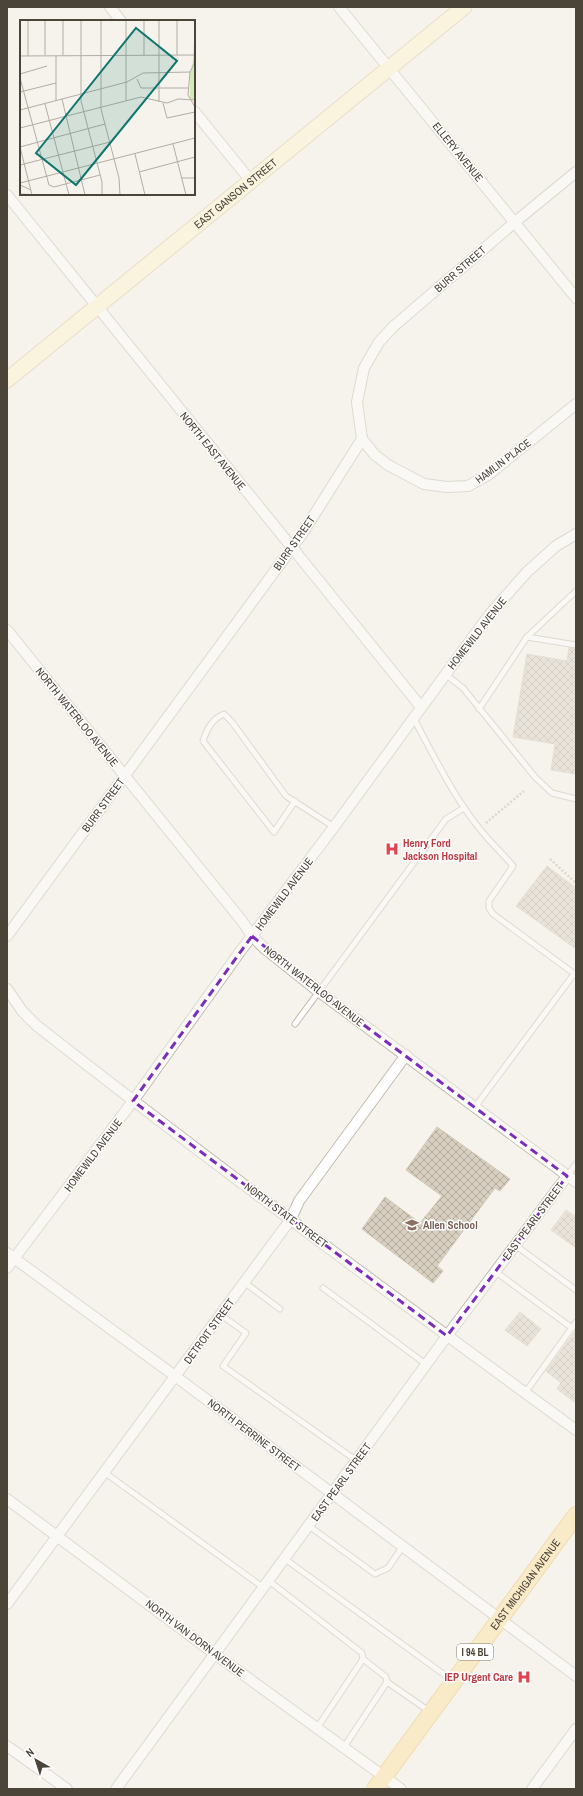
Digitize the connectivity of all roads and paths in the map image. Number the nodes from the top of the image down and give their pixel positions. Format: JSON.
{"nodes":[{"id":1,"x":110,"y":7,"type":"edge"},
{"id":2,"x":339,"y":7,"type":"edge"},
{"id":3,"x":464,"y":7,"type":"edge"},
{"id":4,"x":120,"y":20,"type":"edge"},
{"id":5,"x":389,"y":69,"type":"junction"},
{"id":6,"x":195,"y":112,"type":"edge"},
{"id":7,"x":576,"y":172,"type":"edge"},
{"id":8,"x":250,"y":180,"type":"junction"},
{"id":9,"x":7,"y":195,"type":"edge"},
{"id":10,"x":515,"y":222,"type":"junction"},
{"id":11,"x":576,"y":298,"type":"edge"},
{"id":12,"x":97,"y":307,"type":"junction"},
{"id":13,"x":7,"y":380,"type":"edge"},
{"id":14,"x":576,"y":404,"type":"edge"},
{"id":15,"x":362,"y":439,"type":"junction"},
{"id":16,"x":576,"y":534,"type":"edge"},
{"id":17,"x":292,"y":548,"type":"junction"},
{"id":18,"x":576,"y":591,"type":"edge"},
{"id":19,"x":7,"y":630,"type":"edge"},
{"id":20,"x":527,"y":638,"type":"junction"},
{"id":21,"x":576,"y":645,"type":"edge"},
{"id":22,"x":445,"y":674,"type":"junction"},
{"id":23,"x":421,"y":707,"type":"junction"},
{"id":24,"x":480,"y":709,"type":"junction"},
{"id":25,"x":414,"y":719,"type":"junction"},
{"id":26,"x":124,"y":776,"type":"junction"},
{"id":27,"x":524,"y":791,"type":"dead end"},
{"id":28,"x":576,"y":799,"type":"edge"},
{"id":29,"x":295,"y":801,"type":"junction"},
{"id":30,"x":464,"y":808,"type":"junction"},
{"id":31,"x":334,"y":827,"type":"junction"},
{"id":32,"x":479,"y":828,"type":"junction"},
{"id":33,"x":550,"y":860,"type":"dead end"},
{"id":34,"x":576,"y":883,"type":"edge"},
{"id":35,"x":7,"y":936,"type":"edge"},
{"id":36,"x":252,"y":936,"type":"junction"},
{"id":37,"x":575,"y":975,"type":"edge"},
{"id":38,"x":7,"y":989,"type":"edge"},
{"id":39,"x":318,"y":991,"type":"junction"},
{"id":40,"x":294,"y":1024,"type":"dead end"},
{"id":41,"x":406,"y":1055,"type":"junction"},
{"id":42,"x":133,"y":1101,"type":"junction"},
{"id":43,"x":475,"y":1107,"type":"junction"},
{"id":44,"x":576,"y":1164,"type":"edge"},
{"id":45,"x":567,"y":1176,"type":"junction"},
{"id":46,"x":576,"y":1182,"type":"edge"},
{"id":47,"x":291,"y":1219,"type":"junction"},
{"id":48,"x":515,"y":1245,"type":"junction"},
{"id":49,"x":11,"y":1255,"type":"edge"},
{"id":50,"x":7,"y":1268,"type":"edge"},
{"id":51,"x":496,"y":1272,"type":"junction"},
{"id":52,"x":244,"y":1282,"type":"junction"},
{"id":53,"x":323,"y":1288,"type":"dead end"},
{"id":54,"x":576,"y":1290,"type":"edge"},
{"id":55,"x":280,"y":1309,"type":"dead end"},
{"id":56,"x":221,"y":1315,"type":"junction"},
{"id":57,"x":576,"y":1322,"type":"edge"},
{"id":58,"x":572,"y":1328,"type":"junction"},
{"id":59,"x":447,"y":1336,"type":"junction"},
{"id":60,"x":427,"y":1365,"type":"junction"},
{"id":61,"x":175,"y":1376,"type":"junction"},
{"id":62,"x":525,"y":1393,"type":"junction"},
{"id":63,"x":576,"y":1430,"type":"edge"},
{"id":64,"x":357,"y":1461,"type":"junction"},
{"id":65,"x":104,"y":1472,"type":"junction"},
{"id":66,"x":333,"y":1494,"type":"junction"},
{"id":67,"x":7,"y":1499,"type":"edge"},
{"id":68,"x":576,"y":1515,"type":"edge"},
{"id":69,"x":309,"y":1526,"type":"junction"},
{"id":70,"x":58,"y":1536,"type":"junction"},
{"id":71,"x":403,"y":1546,"type":"junction"},
{"id":72,"x":286,"y":1559,"type":"junction"},
{"id":73,"x":267,"y":1584,"type":"junction"},
{"id":74,"x":7,"y":1604,"type":"edge"},
{"id":75,"x":500,"y":1619,"type":"junction"},
{"id":76,"x":215,"y":1654,"type":"junction"},
{"id":77,"x":363,"y":1660,"type":"junction"},
{"id":78,"x":576,"y":1676,"type":"edge"},
{"id":79,"x":454,"y":1681,"type":"junction"},
{"id":80,"x":388,"y":1682,"type":"junction"},
{"id":81,"x":431,"y":1712,"type":"junction"},
{"id":82,"x":317,"y":1728,"type":"junction"},
{"id":83,"x":576,"y":1729,"type":"edge"},
{"id":84,"x":7,"y":1746,"type":"edge"},
{"id":85,"x":344,"y":1747,"type":"junction"},
{"id":86,"x":379,"y":1783,"type":"edge"},
{"id":87,"x":67,"y":1789,"type":"edge"},
{"id":88,"x":116,"y":1789,"type":"edge"},
{"id":89,"x":401,"y":1789,"type":"edge"},
{"id":90,"x":532,"y":1789,"type":"edge"}],
"edges":[{"from":1,"to":4,"type":"street"},
{"from":2,"to":5,"type":"street","name":"ELLERY AVENUE"},
{"from":3,"to":5,"type":"street","name":"EAST GANSON STREET"},
{"from":5,"to":8,"type":"street","name":"EAST GANSON STREET"},
{"from":5,"to":10,"type":"street","name":"ELLERY AVENUE"},
{"from":6,"to":8,"type":"street"},
{"from":7,"to":10,"type":"street","name":"BURR STREET"},
{"from":8,"to":12,"type":"street","name":"EAST GANSON STREET"},
{"from":9,"to":12,"type":"street","name":"NORTH EAST AVENUE"},
{"from":10,"to":11,"type":"street","name":"ELLERY AVENUE"},
{"from":10,"to":15,"type":"street","name":"BURR STREET"},
{"from":12,"to":13,"type":"street","name":"EAST GANSON STREET"},
{"from":12,"to":17,"type":"street","name":"NORTH EAST AVENUE"},
{"from":14,"to":15,"type":"street","name":"HAMLIN PLACE"},
{"from":15,"to":17,"type":"street","name":"BURR STREET"},
{"from":16,"to":22,"type":"street","name":"HOMEWILD AVENUE"},
{"from":17,"to":23,"type":"street","name":"NORTH EAST AVENUE"},
{"from":17,"to":26,"type":"street","name":"BURR STREET"},
{"from":18,"to":20,"type":"lane"},
{"from":19,"to":26,"type":"street","name":"NORTH WATERLOO AVENUE"},
{"from":20,"to":21,"type":"lane"},
{"from":20,"to":24,"type":"lane"},
{"from":22,"to":23,"type":"street","name":"HOMEWILD AVENUE"},
{"from":22,"to":24,"type":"lane"},
{"from":23,"to":25,"type":"street","name":"HOMEWILD AVENUE"},
{"from":24,"to":28,"type":"lane"},
{"from":25,"to":30,"type":"lane"},
{"from":25,"to":31,"type":"street","name":"HOMEWILD AVENUE"},
{"from":26,"to":35,"type":"street","name":"BURR STREET"},
{"from":26,"to":36,"type":"street","name":"NORTH WATERLOO AVENUE"},
{"from":27,"to":32,"type":"path"},
{"from":29,"to":29,"type":"lane"},
{"from":29,"to":31,"type":"lane"},
{"from":30,"to":32,"type":"lane"},
{"from":30,"to":39,"type":"lane"},
{"from":31,"to":36,"type":"street","name":"HOMEWILD AVENUE"},
{"from":32,"to":37,"type":"lane"},
{"from":33,"to":34,"type":"path"},
{"from":36,"to":39,"type":"street","name":"NORTH WATERLOO AVENUE"},
{"from":36,"to":42,"type":"street","name":"HOMEWILD AVENUE"},
{"from":37,"to":43,"type":"lane"},
{"from":38,"to":42,"type":"street","name":"NORTH STATE STREET"},
{"from":39,"to":40,"type":"lane"},
{"from":39,"to":41,"type":"street","name":"NORTH WATERLOO AVENUE"},
{"from":41,"to":43,"type":"street","name":"NORTH WATERLOO AVENUE"},
{"from":41,"to":47,"type":"street","name":"DETROIT STREET"},
{"from":42,"to":47,"type":"street","name":"NORTH STATE STREET"},
{"from":42,"to":49,"type":"street","name":"HOMEWILD AVENUE"},
{"from":43,"to":45,"type":"street","name":"NORTH WATERLOO AVENUE"},
{"from":44,"to":45,"type":"lane"},
{"from":45,"to":46,"type":"street","name":"NORTH WATERLOO AVENUE"},
{"from":45,"to":48,"type":"street","name":"EAST PEARL STREET"},
{"from":47,"to":52,"type":"street","name":"DETROIT STREET"},
{"from":47,"to":59,"type":"street","name":"NORTH STATE STREET"},
{"from":48,"to":51,"type":"street","name":"EAST PEARL STREET"},
{"from":48,"to":54,"type":"lane"},
{"from":49,"to":50,"type":"street","name":"HOMEWILD AVENUE"},
{"from":49,"to":61,"type":"street","name":"NORTH PERRINE STREET"},
{"from":51,"to":58,"type":"lane"},
{"from":51,"to":59,"type":"street","name":"EAST PEARL STREET"},
{"from":52,"to":55,"type":"lane"},
{"from":52,"to":56,"type":"street","name":"DETROIT STREET"},
{"from":53,"to":60,"type":"lane"},
{"from":56,"to":61,"type":"street","name":"DETROIT STREET"},
{"from":56,"to":64,"type":"lane"},
{"from":57,"to":58,"type":"lane"},
{"from":58,"to":62,"type":"lane"},
{"from":59,"to":60,"type":"street","name":"EAST PEARL STREET"},
{"from":59,"to":62,"type":"street","name":"NORTH STATE STREET"},
{"from":60,"to":64,"type":"street","name":"EAST PEARL STREET"},
{"from":61,"to":65,"type":"street","name":"DETROIT STREET"},
{"from":61,"to":66,"type":"street","name":"NORTH PERRINE STREET"},
{"from":62,"to":63,"type":"street","name":"NORTH STATE STREET"},
{"from":64,"to":66,"type":"street","name":"EAST PEARL STREET"},
{"from":65,"to":70,"type":"street","name":"DETROIT STREET"},
{"from":65,"to":73,"type":"lane"},
{"from":66,"to":69,"type":"street","name":"EAST PEARL STREET"},
{"from":66,"to":71,"type":"street","name":"NORTH PERRINE STREET"},
{"from":67,"to":70,"type":"street","name":"NORTH VAN DORN AVENUE"},
{"from":68,"to":75,"type":"main road","name":"EAST MICHIGAN AVENUE","number":"I 94 BL"},
{"from":69,"to":71,"type":"lane"},
{"from":69,"to":72,"type":"street","name":"EAST PEARL STREET"},
{"from":70,"to":74,"type":"street","name":"DETROIT STREET"},
{"from":70,"to":76,"type":"street","name":"NORTH VAN DORN AVENUE"},
{"from":71,"to":75,"type":"street","name":"NORTH PERRINE STREET"},
{"from":72,"to":73,"type":"street","name":"EAST PEARL STREET"},
{"from":72,"to":79,"type":"lane"},
{"from":73,"to":76,"type":"street","name":"EAST PEARL STREET"},
{"from":73,"to":77,"type":"lane"},
{"from":75,"to":78,"type":"street","name":"NORTH PERRINE STREET"},
{"from":75,"to":79,"type":"main road","name":"EAST MICHIGAN AVENUE","number":"I 94 BL"},
{"from":76,"to":82,"type":"street","name":"NORTH VAN DORN AVENUE"},
{"from":76,"to":88,"type":"street","name":"EAST PEARL STREET"},
{"from":77,"to":80,"type":"lane"},
{"from":77,"to":82,"type":"lane"},
{"from":79,"to":81,"type":"main road","name":"EAST MICHIGAN AVENUE","number":"I 94 BL"},
{"from":80,"to":81,"type":"lane"},
{"from":80,"to":85,"type":"lane"},
{"from":81,"to":86,"type":"main road","name":"EAST MICHIGAN AVENUE","number":"I 94 BL"},
{"from":82,"to":85,"type":"street","name":"NORTH VAN DORN AVENUE"},
{"from":83,"to":90,"type":"street"},
{"from":84,"to":87,"type":"street"},
{"from":85,"to":86,"type":"street","name":"NORTH VAN DORN AVENUE"},
{"from":86,"to":89,"type":"street","name":"NORTH VAN DORN AVENUE"}]}
